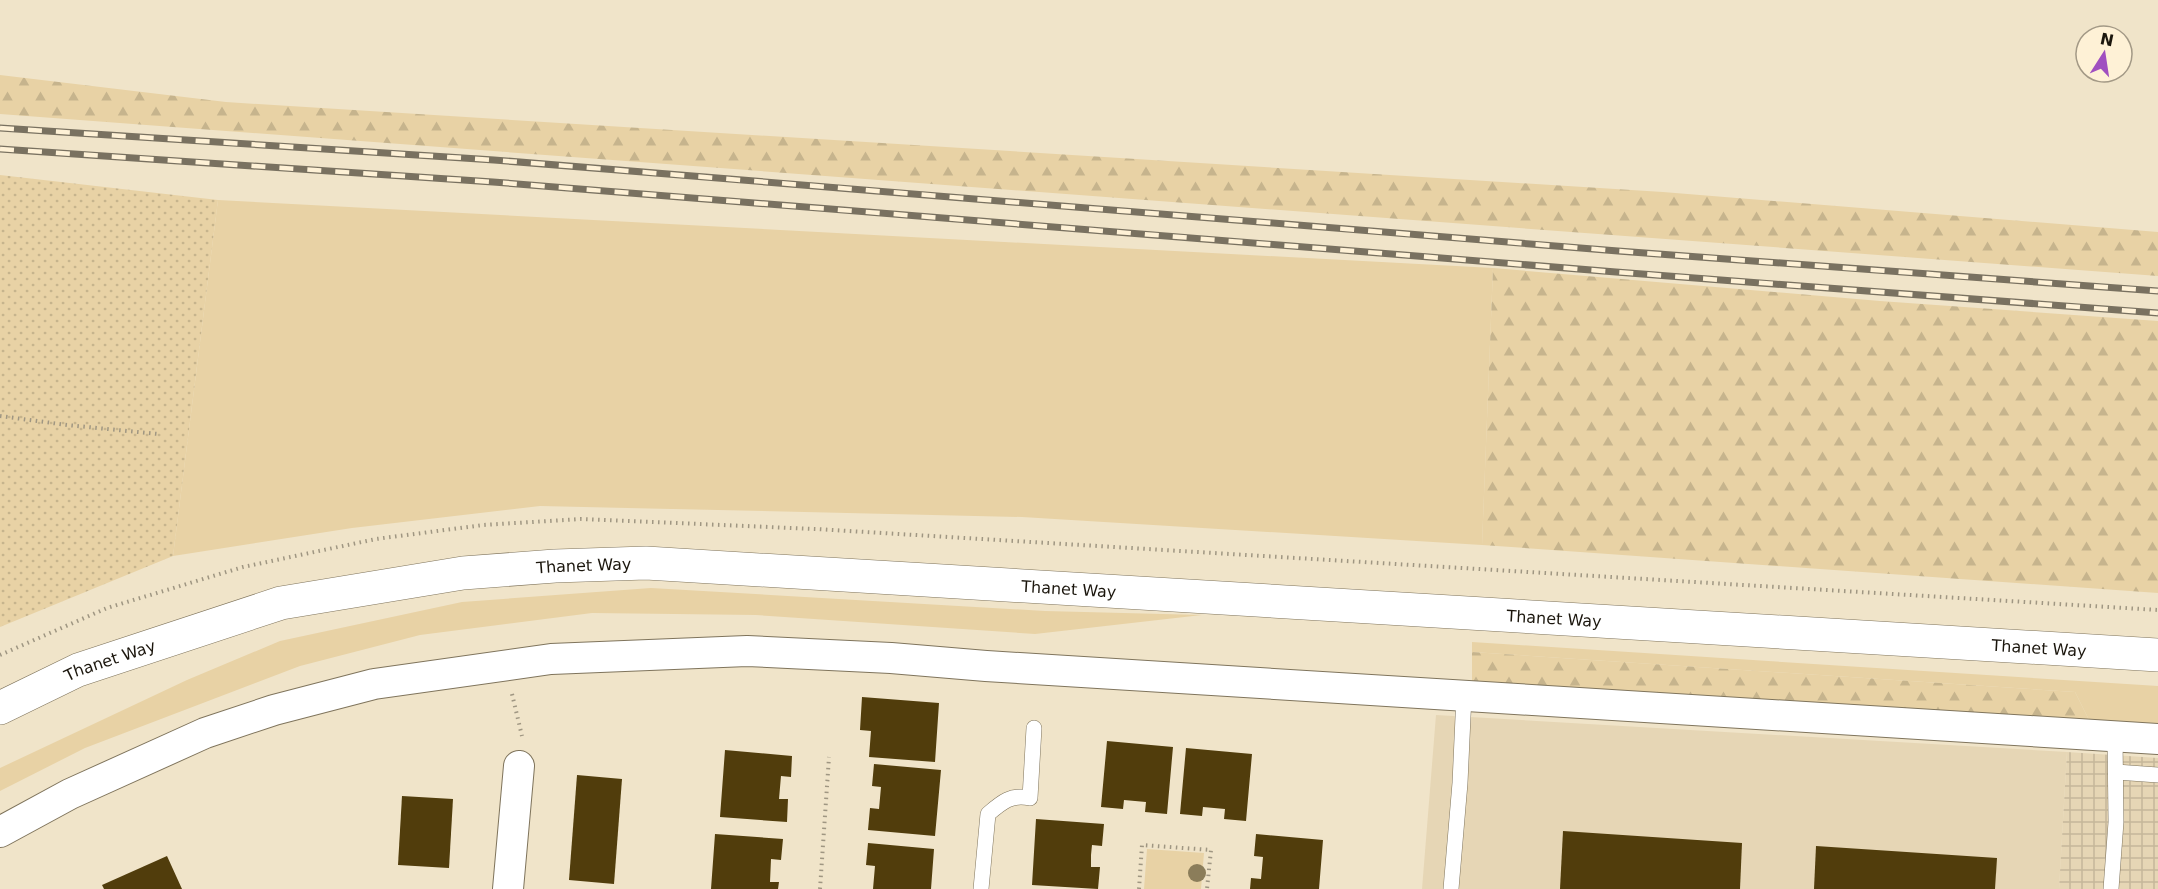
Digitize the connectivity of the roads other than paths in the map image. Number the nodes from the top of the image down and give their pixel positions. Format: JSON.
{"nodes":[{"id":1,"x":2158,"y":655,"type":"edge"},
{"id":2,"x":1464,"y":695,"type":"junction"},
{"id":3,"x":0,"y":708,"type":"edge"},
{"id":4,"x":1034,"y":728,"type":"dead end"},
{"id":5,"x":2115,"y":738,"type":"junction"},
{"id":6,"x":2158,"y":740,"type":"edge"},
{"id":7,"x":519,"y":766,"type":"road end"},
{"id":8,"x":2116,"y":772,"type":"junction"},
{"id":9,"x":2158,"y":776,"type":"edge"},
{"id":10,"x":0,"y":832,"type":"edge"},
{"id":11,"x":508,"y":889,"type":"edge"},
{"id":12,"x":981,"y":889,"type":"edge"},
{"id":13,"x":1451,"y":889,"type":"edge"},
{"id":14,"x":2111,"y":889,"type":"edge"}],
"edges":[{"from":1,"to":3,"type":"main road","name":"Thanet Way"},
{"from":2,"to":5,"type":"street"},
{"from":2,"to":10,"type":"street"},
{"from":2,"to":13,"type":"lane"},
{"from":4,"to":12,"type":"lane"},
{"from":5,"to":6,"type":"street"},
{"from":5,"to":8,"type":"lane"},
{"from":7,"to":11,"type":"street"},
{"from":8,"to":9,"type":"lane"},
{"from":8,"to":14,"type":"lane"}]}
